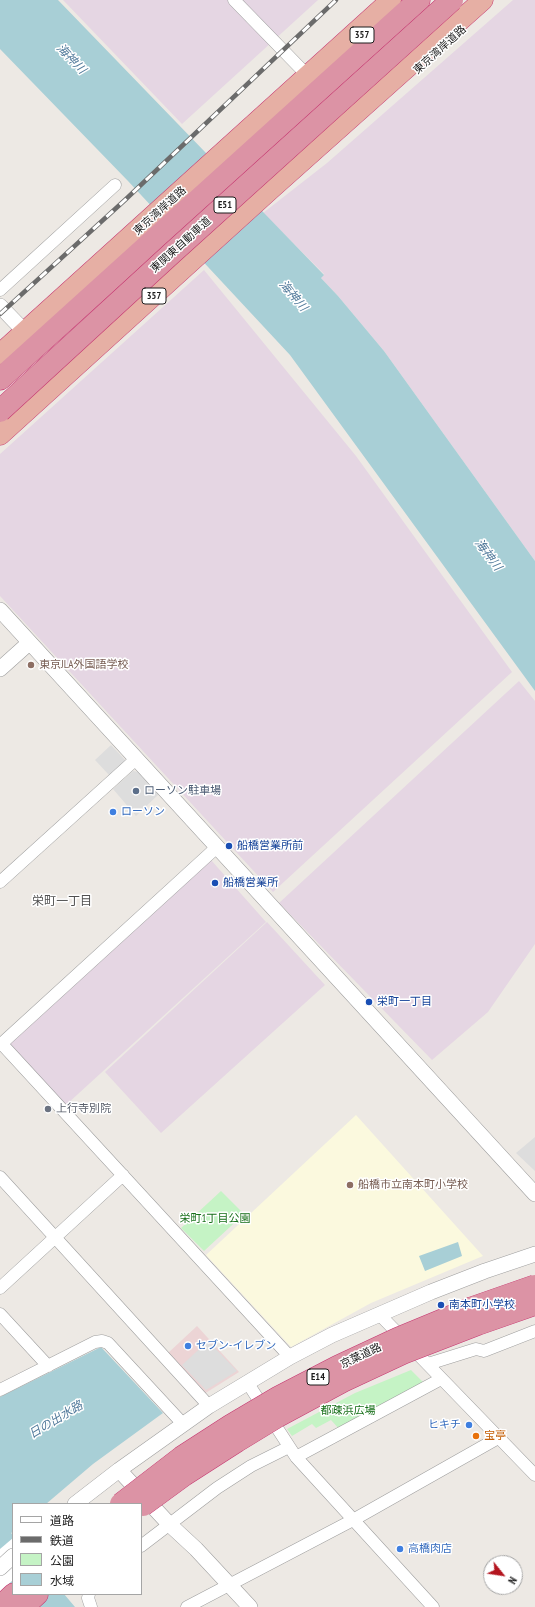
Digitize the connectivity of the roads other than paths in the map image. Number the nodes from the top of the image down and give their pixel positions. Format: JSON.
{"nodes":[{"id":1,"x":234,"y":0,"type":"edge"},
{"id":2,"x":391,"y":0,"type":"edge"},
{"id":3,"x":402,"y":0,"type":"edge"},
{"id":4,"x":419,"y":0,"type":"edge"},
{"id":5,"x":452,"y":0,"type":"edge"},
{"id":6,"x":483,"y":0,"type":"edge"},
{"id":7,"x":495,"y":0,"type":"edge"},
{"id":8,"x":313,"y":71,"type":"junction"},
{"id":9,"x":115,"y":185,"type":"dead end"},
{"id":10,"x":272,"y":189,"type":"junction"},
{"id":11,"x":0,"y":290,"type":"edge"},
{"id":12,"x":0,"y":306,"type":"edge"},
{"id":13,"x":25,"y":332,"type":"junction"},
{"id":14,"x":0,"y":354,"type":"edge"},
{"id":15,"x":0,"y":379,"type":"edge"},
{"id":16,"x":56,"y":385,"type":"junction"},
{"id":17,"x":0,"y":405,"type":"edge"},
{"id":18,"x":0,"y":411,"type":"edge"},
{"id":19,"x":0,"y":435,"type":"edge"},
{"id":20,"x":0,"y":610,"type":"edge"},
{"id":21,"x":29,"y":642,"type":"junction"},
{"id":22,"x":0,"y":669,"type":"edge"},
{"id":23,"x":136,"y":759,"type":"junction"},
{"id":24,"x":217,"y":847,"type":"junction"},
{"id":25,"x":0,"y":882,"type":"edge"},
{"id":26,"x":1,"y":1044,"type":"edge"},
{"id":27,"x":123,"y":1175,"type":"junction"},
{"id":28,"x":0,"y":1177,"type":"edge"},
{"id":29,"x":535,"y":1194,"type":"edge"},
{"id":30,"x":55,"y":1237,"type":"junction"},
{"id":31,"x":535,"y":1254,"type":"edge"},
{"id":32,"x":535,"y":1286,"type":"edge"},
{"id":33,"x":0,"y":1288,"type":"edge"},
{"id":34,"x":535,"y":1304,"type":"edge"},
{"id":35,"x":0,"y":1314,"type":"edge"},
{"id":36,"x":379,"y":1314,"type":"junction"},
{"id":37,"x":535,"y":1331,"type":"edge"},
{"id":38,"x":290,"y":1357,"type":"junction"},
{"id":39,"x":428,"y":1364,"type":"junction"},
{"id":40,"x":48,"y":1366,"type":"junction"},
{"id":41,"x":441,"y":1379,"type":"junction"},
{"id":42,"x":247,"y":1382,"type":"junction"},
{"id":43,"x":0,"y":1390,"type":"edge"},
{"id":44,"x":209,"y":1406,"type":"junction"},
{"id":45,"x":183,"y":1424,"type":"junction"},
{"id":46,"x":498,"y":1438,"type":"junction"},
{"id":47,"x":289,"y":1447,"type":"junction"},
{"id":48,"x":296,"y":1457,"type":"junction"},
{"id":49,"x":119,"y":1470,"type":"junction"},
{"id":50,"x":535,"y":1475,"type":"edge"},
{"id":51,"x":76,"y":1503,"type":"edge"},
{"id":52,"x":122,"y":1503,"type":"edge"},
{"id":53,"x":142,"y":1506,"type":"edge"},
{"id":54,"x":353,"y":1520,"type":"junction"},
{"id":55,"x":169,"y":1524,"type":"junction"},
{"id":56,"x":142,"y":1545,"type":"edge"},
{"id":57,"x":12,"y":1557,"type":"edge"},
{"id":58,"x":0,"y":1568,"type":"edge"},
{"id":59,"x":229,"y":1584,"type":"junction"},
{"id":60,"x":13,"y":1595,"type":"edge"},
{"id":61,"x":36,"y":1595,"type":"edge"},
{"id":62,"x":89,"y":1595,"type":"edge"},
{"id":63,"x":428,"y":1606,"type":"edge"},
{"id":64,"x":0,"y":1607,"type":"edge"},
{"id":65,"x":23,"y":1607,"type":"edge"},
{"id":66,"x":91,"y":1607,"type":"edge"},
{"id":67,"x":187,"y":1607,"type":"edge"},
{"id":68,"x":250,"y":1607,"type":"edge"}],
"edges":[{"from":1,"to":8,"type":"street"},
{"from":2,"to":8,"type":"highway","name":"東京湾岸道路","number":"357"},
{"from":3,"to":8,"type":"highway","name":"東京湾岸道路","number":"357"},
{"from":4,"to":15,"type":"highway","name":"東関東自動車道","number":"E51"},
{"from":5,"to":18,"type":"highway","name":"東関東自動車道","number":"E51","bridge":true},
{"from":6,"to":10,"type":"highway","name":"東京湾岸道路","number":"357"},
{"from":7,"to":10,"type":"highway","name":"東京湾岸道路","number":"357"},
{"from":8,"to":13,"type":"highway","name":"東京湾岸道路","number":"357"},
{"from":9,"to":11,"type":"street"},
{"from":10,"to":16,"type":"highway","name":"東京湾岸道路","number":"357"},
{"from":12,"to":13,"type":"street"},
{"from":13,"to":14,"type":"highway","name":"東京湾岸道路","number":"357"},
{"from":16,"to":17,"type":"highway"},
{"from":16,"to":19,"type":"highway","name":"東京湾岸道路","number":"357"},
{"from":20,"to":21,"type":"street"},
{"from":21,"to":22,"type":"street"},
{"from":21,"to":23,"type":"street"},
{"from":23,"to":24,"type":"street"},
{"from":23,"to":25,"type":"street"},
{"from":24,"to":26,"type":"street"},
{"from":24,"to":29,"type":"street"},
{"from":26,"to":27,"type":"street"},
{"from":27,"to":30,"type":"street"},
{"from":27,"to":38,"type":"street"},
{"from":28,"to":30,"type":"street"},
{"from":30,"to":33,"type":"street"},
{"from":30,"to":44,"type":"street"},
{"from":31,"to":36,"type":"street"},
{"from":32,"to":52,"type":"highway","name":"京葉道路","number":"E14","bridge":true},
{"from":34,"to":53,"type":"highway","name":"京葉道路","number":"E14","bridge":true},
{"from":35,"to":40,"type":"street"},
{"from":36,"to":38,"type":"street"},
{"from":36,"to":39,"type":"street"},
{"from":37,"to":39,"type":"street"},
{"from":38,"to":42,"type":"street"},
{"from":39,"to":41,"type":"street"},
{"from":40,"to":43,"type":"street"},
{"from":40,"to":45,"type":"street"},
{"from":41,"to":46,"type":"street"},
{"from":41,"to":48,"type":"street"},
{"from":42,"to":44,"type":"street"},
{"from":42,"to":47,"type":"street"},
{"from":44,"to":45,"type":"street"},
{"from":45,"to":49,"type":"street"},
{"from":46,"to":50,"type":"street"},
{"from":46,"to":54,"type":"street"},
{"from":47,"to":48,"type":"street"},
{"from":47,"to":55,"type":"street"},
{"from":48,"to":54,"type":"street"},
{"from":49,"to":51,"type":"street"},
{"from":49,"to":55,"type":"street"},
{"from":54,"to":59,"type":"street"},
{"from":54,"to":63,"type":"street"},
{"from":55,"to":56,"type":"street"},
{"from":55,"to":59,"type":"street"},
{"from":57,"to":58,"type":"street"},
{"from":59,"to":67,"type":"street"},
{"from":59,"to":68,"type":"street"},
{"from":60,"to":64,"type":"highway"},
{"from":61,"to":65,"type":"highway"},
{"from":62,"to":66,"type":"street"}]}
